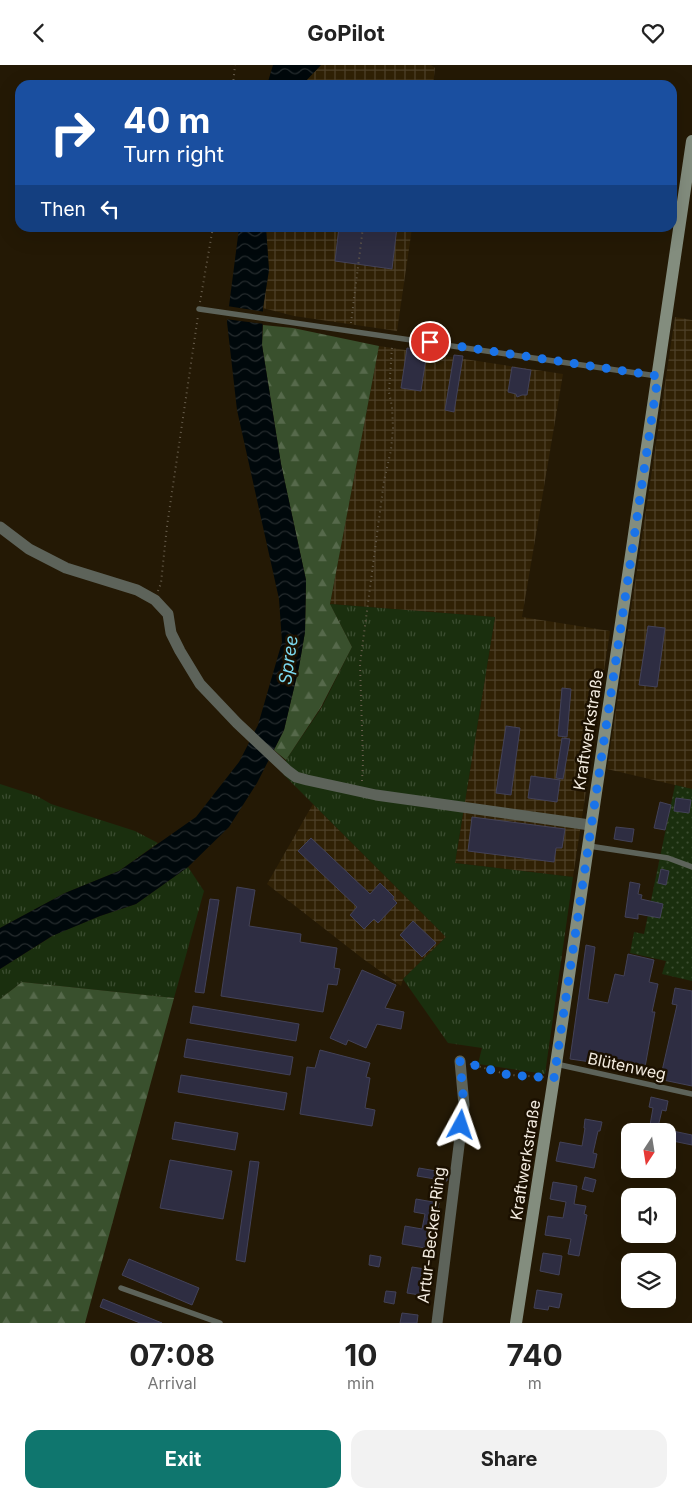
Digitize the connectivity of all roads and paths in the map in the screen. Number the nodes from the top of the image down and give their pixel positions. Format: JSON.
{"nodes":[{"id":1,"x":235,"y":65,"type":"edge"},
{"id":2,"x":234,"y":80,"type":"edge"},
{"id":3,"x":692,"y":141,"type":"edge"},
{"id":4,"x":212,"y":232,"type":"edge"},
{"id":5,"x":363,"y":232,"type":"edge"},
{"id":6,"x":203,"y":309,"type":"junction"},
{"id":7,"x":350,"y":330,"type":"junction"},
{"id":8,"x":392,"y":336,"type":"junction"},
{"id":9,"x":658,"y":376,"type":"junction"},
{"id":10,"x":0,"y":527,"type":"edge"},
{"id":11,"x":156,"y":600,"type":"junction"},
{"id":12,"x":361,"y":792,"type":"junction"},
{"id":13,"x":590,"y":825,"type":"junction"},
{"id":14,"x":588,"y":846,"type":"junction"},
{"id":15,"x":692,"y":867,"type":"edge"},
{"id":16,"x":460,"y":1061,"type":"joint"},
{"id":17,"x":556,"y":1064,"type":"junction"},
{"id":18,"x":554,"y":1078,"type":"junction"},
{"id":19,"x":692,"y":1094,"type":"edge"},
{"id":20,"x":121,"y":1288,"type":"dead end"},
{"id":21,"x":220,"y":1323,"type":"edge"},
{"id":22,"x":437,"y":1323,"type":"edge"},
{"id":23,"x":516,"y":1323,"type":"edge"}],
"edges":[{"from":1,"to":2,"type":"path"},
{"from":3,"to":9,"type":"main road","name":"Kraftwerkstraße"},
{"from":4,"to":6,"type":"path"},
{"from":5,"to":7,"type":"path"},
{"from":6,"to":7,"type":"lane"},
{"from":6,"to":11,"type":"path"},
{"from":7,"to":8,"type":"lane"},
{"from":8,"to":9,"type":"lane"},
{"from":8,"to":12,"type":"path"},
{"from":9,"to":13,"type":"main road","name":"Kraftwerkstraße"},
{"from":10,"to":11,"type":"street"},
{"from":11,"to":12,"type":"street"},
{"from":12,"to":13,"type":"street"},
{"from":13,"to":14,"type":"main road","name":"Kraftwerkstraße"},
{"from":14,"to":15,"type":"lane"},
{"from":14,"to":17,"type":"main road","name":"Kraftwerkstraße"},
{"from":16,"to":18,"type":"path"},
{"from":16,"to":22,"type":"street","name":"Artur-Becker-Ring"},
{"from":17,"to":18,"type":"main road","name":"Kraftwerkstraße"},
{"from":17,"to":19,"type":"lane","name":"Blütenweg"},
{"from":18,"to":23,"type":"main road","name":"Kraftwerkstraße"},
{"from":20,"to":21,"type":"lane"}]}
